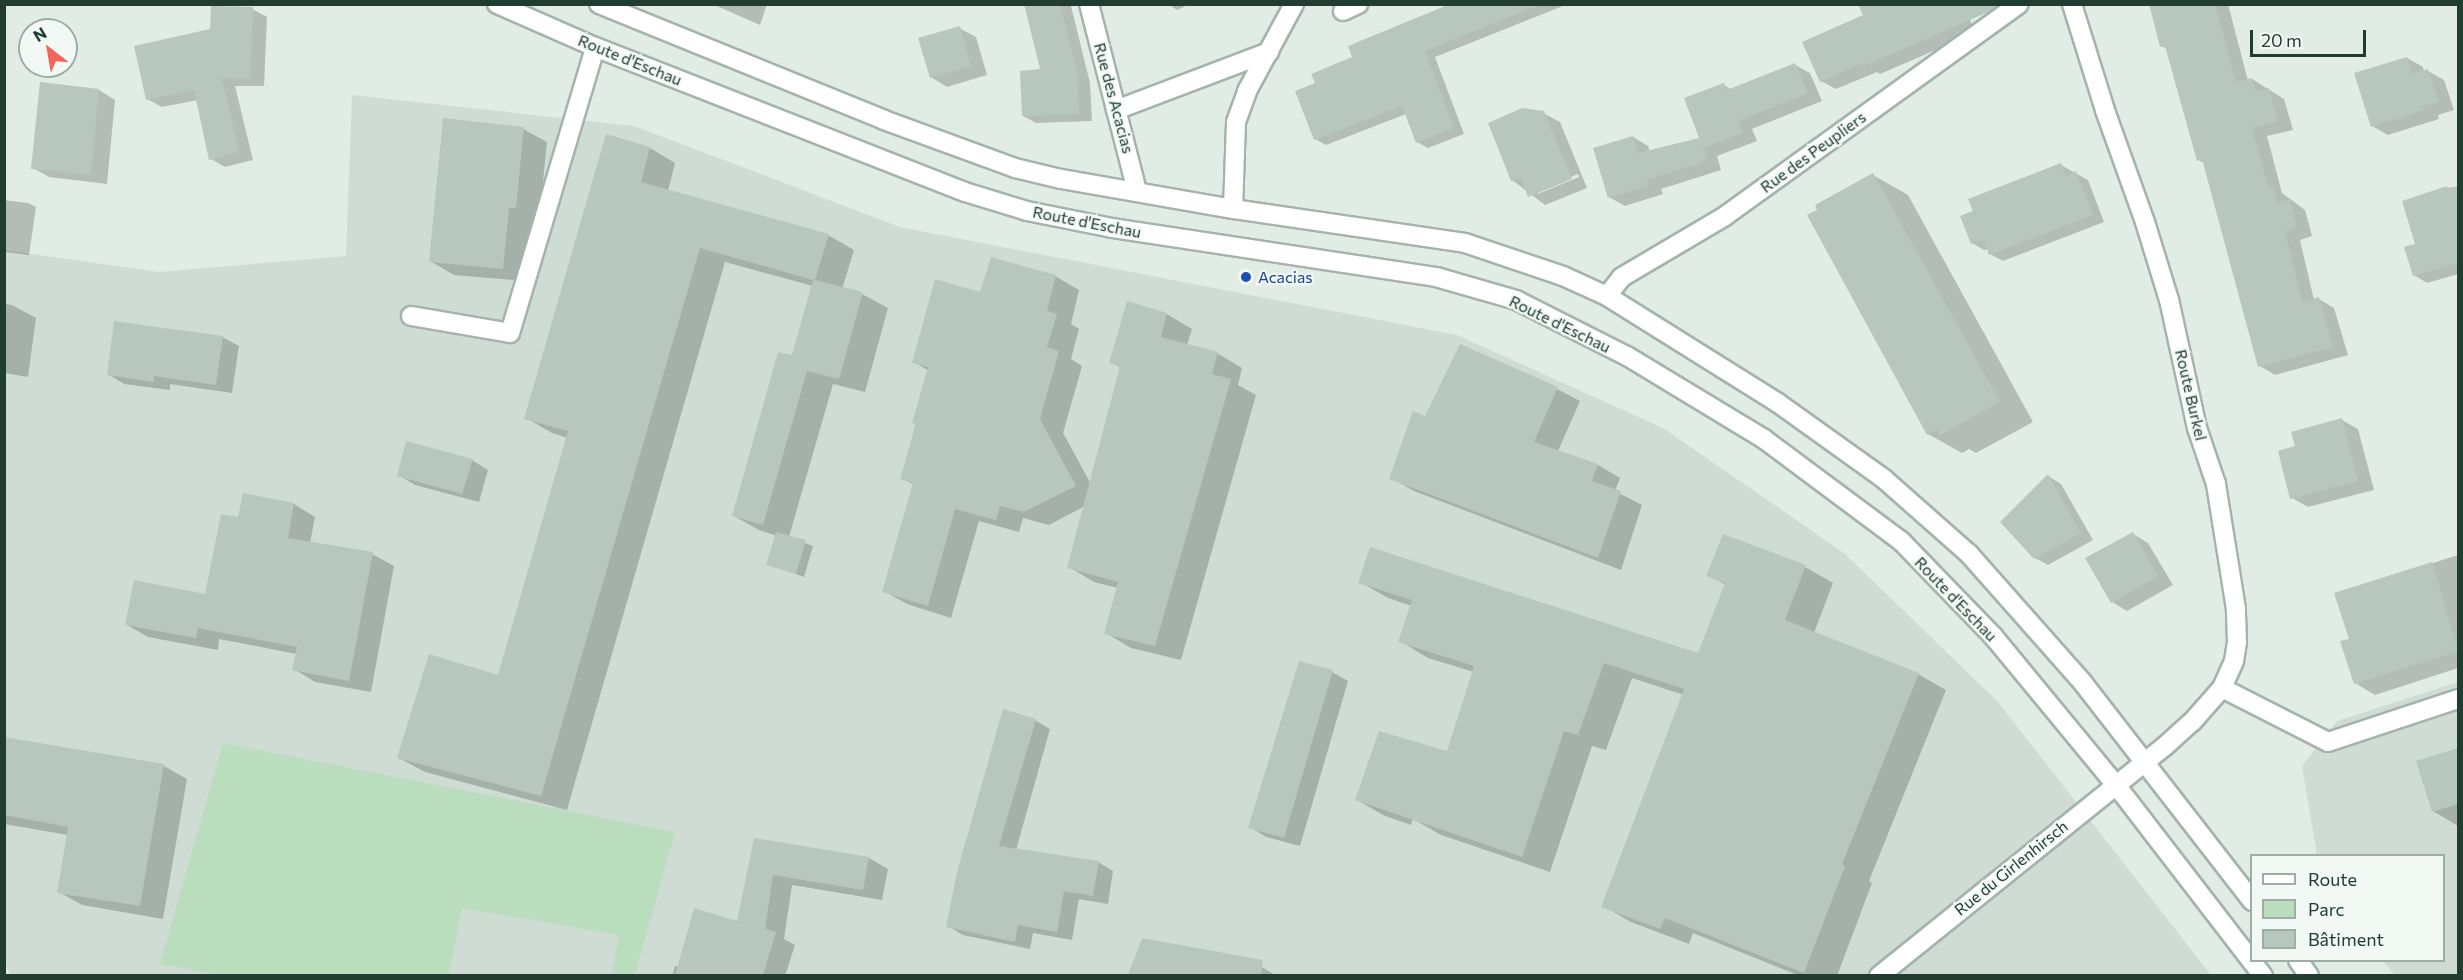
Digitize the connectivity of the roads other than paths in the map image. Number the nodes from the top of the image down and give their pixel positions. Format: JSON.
{"nodes":[{"id":1,"x":497,"y":4,"type":"edge"},
{"id":2,"x":599,"y":4,"type":"edge"},
{"id":3,"x":1089,"y":4,"type":"edge"},
{"id":4,"x":1294,"y":4,"type":"edge"},
{"id":5,"x":2019,"y":4,"type":"edge"},
{"id":6,"x":2072,"y":4,"type":"edge"},
{"id":7,"x":595,"y":46,"type":"junction"},
{"id":8,"x":1269,"y":52,"type":"junction"},
{"id":9,"x":1116,"y":110,"type":"junction"},
{"id":10,"x":1137,"y":191,"type":"junction"},
{"id":11,"x":1233,"y":209,"type":"junction"},
{"id":12,"x":1607,"y":296,"type":"junction"},
{"id":13,"x":411,"y":316,"type":"dead end"},
{"id":14,"x":2222,"y":688,"type":"junction"},
{"id":15,"x":2458,"y":699,"type":"edge"},
{"id":16,"x":2143,"y":762,"type":"junction"},
{"id":17,"x":2115,"y":784,"type":"junction"},
{"id":18,"x":2250,"y":898,"type":"edge"},
{"id":19,"x":2250,"y":958,"type":"edge"},
{"id":20,"x":2253,"y":962,"type":"edge"},
{"id":21,"x":2299,"y":962,"type":"edge"},
{"id":22,"x":1879,"y":975,"type":"edge"},
{"id":23,"x":2263,"y":975,"type":"edge"},
{"id":24,"x":2309,"y":975,"type":"edge"}],
"edges":[{"from":1,"to":7,"type":"street","name":"Route d'Eschau"},
{"from":2,"to":10,"type":"street"},
{"from":3,"to":9,"type":"street","name":"Rue des Acacias"},
{"from":4,"to":8,"type":"street"},
{"from":5,"to":12,"type":"street","name":"Rue des Peupliers"},
{"from":6,"to":14,"type":"street","name":"Route Burkel"},
{"from":7,"to":13,"type":"street"},
{"from":7,"to":17,"type":"street","name":"Route d'Eschau"},
{"from":8,"to":9,"type":"street"},
{"from":8,"to":11,"type":"street"},
{"from":9,"to":10,"type":"street","name":"Rue des Acacias"},
{"from":10,"to":11,"type":"street"},
{"from":11,"to":12,"type":"street"},
{"from":12,"to":16,"type":"street"},
{"from":14,"to":15,"type":"street"},
{"from":14,"to":16,"type":"street","name":"Route Burkel"},
{"from":16,"to":17,"type":"street","name":"Rue du Girlenhirsch"},
{"from":16,"to":18,"type":"street"},
{"from":17,"to":19,"type":"street","name":"Route d'Eschau"},
{"from":17,"to":22,"type":"street","name":"Rue du Girlenhirsch"},
{"from":20,"to":23,"type":"street","name":"Route d'Eschau"},
{"from":21,"to":24,"type":"street"}]}
